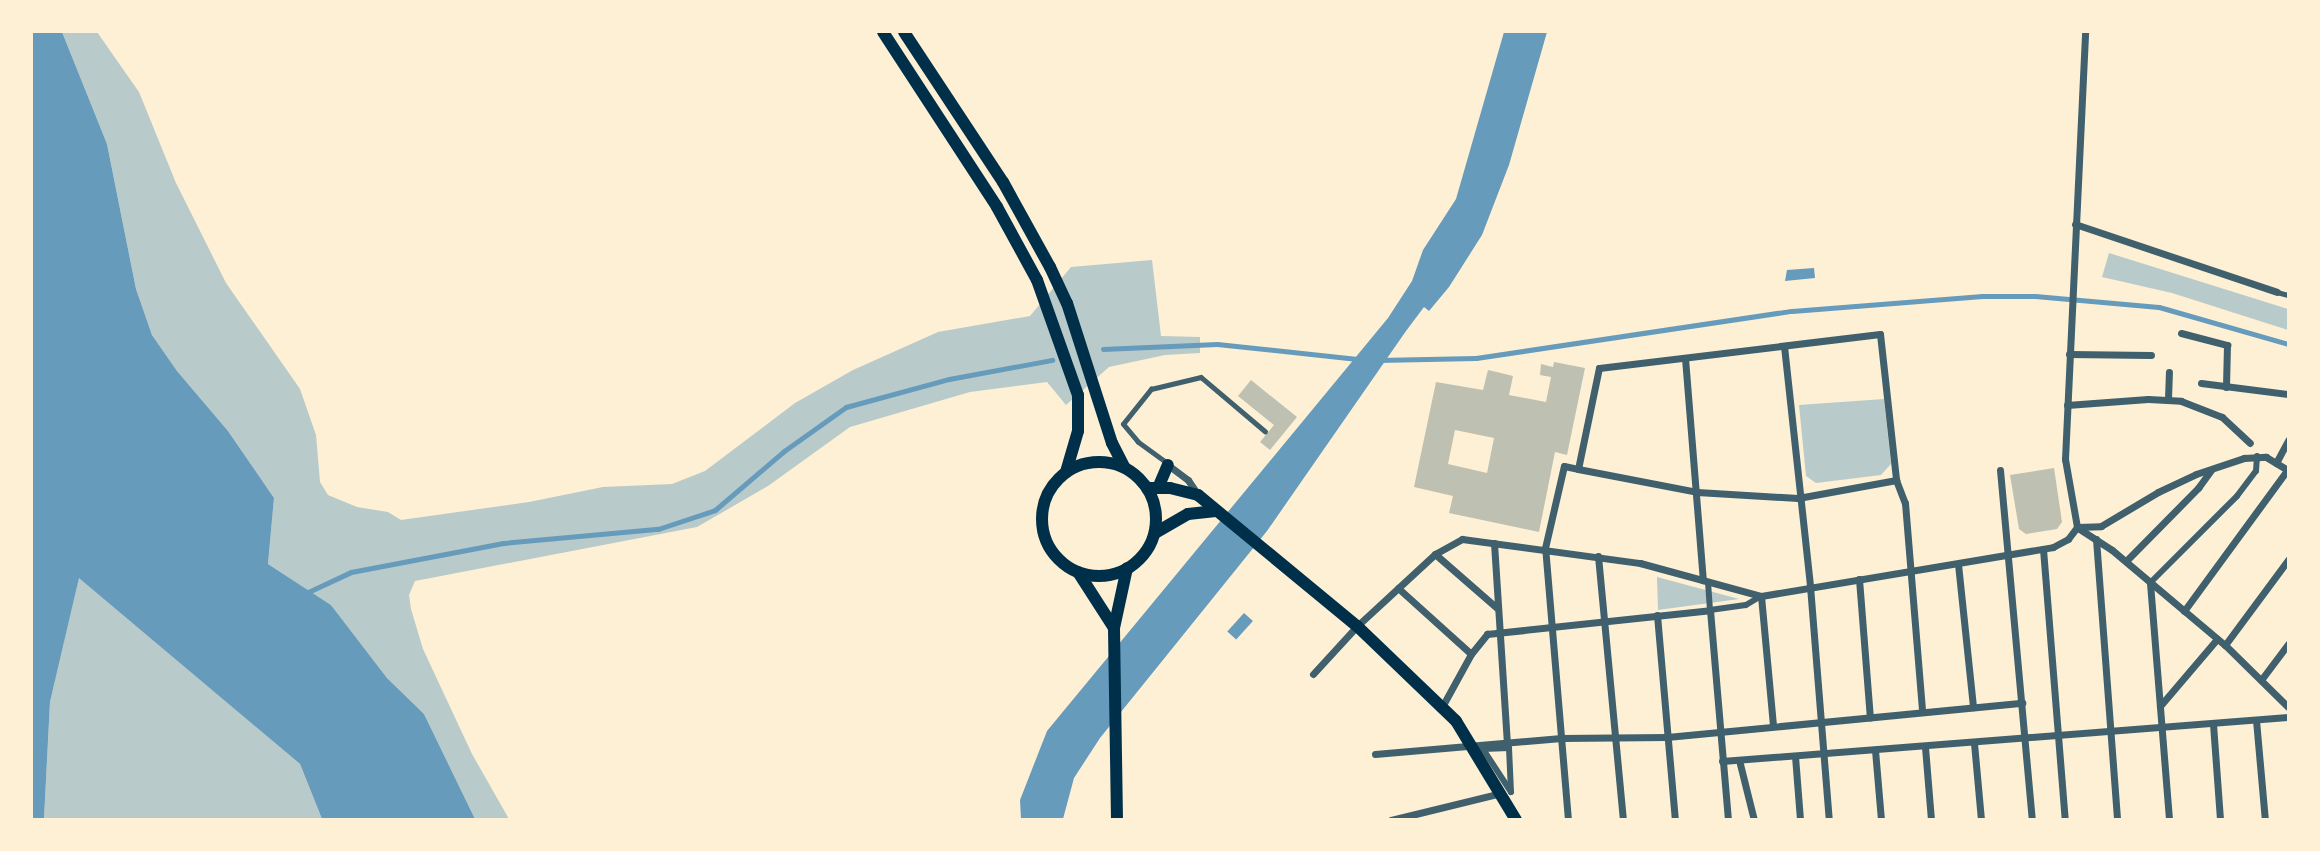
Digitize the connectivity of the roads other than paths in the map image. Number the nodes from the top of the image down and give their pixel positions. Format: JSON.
{"nodes":[{"id":1,"x":883,"y":32,"type":"edge"},
{"id":2,"x":904,"y":32,"type":"edge"},
{"id":3,"x":2085,"y":32,"type":"edge"},
{"id":4,"x":2075,"y":223,"type":"junction"},
{"id":5,"x":2277,"y":292,"type":"joint"},
{"id":6,"x":2288,"y":295,"type":"edge"},
{"id":7,"x":2181,"y":333,"type":"dead end"},
{"id":8,"x":1784,"y":346,"type":"junction"},
{"id":9,"x":2069,"y":354,"type":"junction"},
{"id":10,"x":2151,"y":355,"type":"dead end"},
{"id":11,"x":1685,"y":358,"type":"junction"},
{"id":12,"x":2169,"y":372,"type":"dead end"},
{"id":13,"x":2201,"y":383,"type":"dead end"},
{"id":14,"x":2226,"y":387,"type":"junction"},
{"id":15,"x":2288,"y":394,"type":"edge"},
{"id":16,"x":2168,"y":399,"type":"junction"},
{"id":17,"x":2067,"y":405,"type":"junction"},
{"id":18,"x":1265,"y":431,"type":"dead end"},
{"id":19,"x":2288,"y":440,"type":"edge"},
{"id":20,"x":2250,"y":443,"type":"dead end"},
{"id":21,"x":2257,"y":456,"type":"junction"},
{"id":22,"x":2276,"y":463,"type":"junction"},
{"id":23,"x":1168,"y":465,"type":"junction"},
{"id":24,"x":1124,"y":467,"type":"junction"},
{"id":25,"x":2212,"y":468,"type":"junction"},
{"id":26,"x":1578,"y":469,"type":"junction"},
{"id":27,"x":2000,"y":470,"type":"dead end"},
{"id":28,"x":2288,"y":470,"type":"edge"},
{"id":29,"x":1066,"y":472,"type":"junction"},
{"id":30,"x":1896,"y":480,"type":"junction"},
{"id":31,"x":1152,"y":488,"type":"junction"},
{"id":32,"x":1697,"y":492,"type":"junction"},
{"id":33,"x":1198,"y":495,"type":"junction"},
{"id":34,"x":1798,"y":498,"type":"junction"},
{"id":35,"x":1188,"y":514,"type":"junction"},
{"id":36,"x":1222,"y":514,"type":"junction"},
{"id":37,"x":2077,"y":527,"type":"junction"},
{"id":38,"x":1154,"y":533,"type":"junction"},
{"id":39,"x":2096,"y":539,"type":"junction"},
{"id":40,"x":1494,"y":543,"type":"junction"},
{"id":41,"x":1545,"y":548,"type":"junction"},
{"id":42,"x":2043,"y":549,"type":"junction"},
{"id":43,"x":1435,"y":554,"type":"junction"},
{"id":44,"x":2008,"y":555,"type":"junction"},
{"id":45,"x":1598,"y":556,"type":"junction"},
{"id":46,"x":2288,"y":560,"type":"edge"},
{"id":47,"x":2126,"y":561,"type":"junction"},
{"id":48,"x":1958,"y":564,"type":"junction"},
{"id":49,"x":1127,"y":568,"type":"junction"},
{"id":50,"x":1909,"y":571,"type":"junction"},
{"id":51,"x":1078,"y":572,"type":"junction"},
{"id":52,"x":1859,"y":579,"type":"junction"},
{"id":53,"x":1705,"y":581,"type":"junction"},
{"id":54,"x":2150,"y":583,"type":"junction"},
{"id":55,"x":1810,"y":586,"type":"junction"},
{"id":56,"x":1398,"y":588,"type":"junction"},
{"id":57,"x":1761,"y":596,"type":"junction"},
{"id":58,"x":1497,"y":608,"type":"junction"},
{"id":59,"x":1710,"y":610,"type":"junction"},
{"id":60,"x":2184,"y":611,"type":"junction"},
{"id":61,"x":1657,"y":615,"type":"junction"},
{"id":62,"x":1605,"y":621,"type":"junction"},
{"id":63,"x":1357,"y":626,"type":"junction"},
{"id":64,"x":1551,"y":627,"type":"junction"},
{"id":65,"x":1114,"y":631,"type":"junction"},
{"id":66,"x":1499,"y":632,"type":"junction"},
{"id":67,"x":2217,"y":639,"type":"junction"},
{"id":68,"x":2288,"y":644,"type":"edge"},
{"id":69,"x":2225,"y":645,"type":"junction"},
{"id":70,"x":1471,"y":654,"type":"junction"},
{"id":71,"x":1313,"y":674,"type":"dead end"},
{"id":72,"x":2261,"y":680,"type":"junction"},
{"id":73,"x":2022,"y":703,"type":"junction"},
{"id":74,"x":1443,"y":705,"type":"junction"},
{"id":75,"x":2160,"y":706,"type":"junction"},
{"id":76,"x":1973,"y":707,"type":"junction"},
{"id":77,"x":2288,"y":707,"type":"edge"},
{"id":78,"x":1923,"y":711,"type":"junction"},
{"id":79,"x":2288,"y":717,"type":"edge"},
{"id":80,"x":1870,"y":718,"type":"junction"},
{"id":81,"x":2256,"y":720,"type":"junction"},
{"id":82,"x":1820,"y":721,"type":"junction"},
{"id":83,"x":1773,"y":724,"type":"junction"},
{"id":84,"x":2213,"y":724,"type":"junction"},
{"id":85,"x":2162,"y":729,"type":"junction"},
{"id":86,"x":1719,"y":731,"type":"junction"},
{"id":87,"x":2110,"y":733,"type":"junction"},
{"id":88,"x":1667,"y":737,"type":"junction"},
{"id":89,"x":2058,"y":737,"type":"junction"},
{"id":90,"x":1561,"y":738,"type":"junction"},
{"id":91,"x":2025,"y":739,"type":"junction"},
{"id":92,"x":1617,"y":740,"type":"junction"},
{"id":93,"x":1507,"y":742,"type":"junction"},
{"id":94,"x":1974,"y":743,"type":"junction"},
{"id":95,"x":1472,"y":745,"type":"junction"},
{"id":96,"x":1925,"y":747,"type":"junction"},
{"id":97,"x":1875,"y":750,"type":"junction"},
{"id":98,"x":1375,"y":754,"type":"dead end"},
{"id":99,"x":1824,"y":754,"type":"junction"},
{"id":100,"x":1795,"y":756,"type":"junction"},
{"id":101,"x":1740,"y":760,"type":"junction"},
{"id":102,"x":1722,"y":761,"type":"junction"},
{"id":103,"x":1506,"y":793,"type":"junction"},
{"id":104,"x":1396,"y":819,"type":"edge"},
{"id":105,"x":1116,"y":820,"type":"edge"},
{"id":106,"x":1516,"y":820,"type":"edge"},
{"id":107,"x":1568,"y":820,"type":"edge"},
{"id":108,"x":1623,"y":820,"type":"edge"},
{"id":109,"x":1675,"y":820,"type":"edge"},
{"id":110,"x":1728,"y":820,"type":"edge"},
{"id":111,"x":1754,"y":820,"type":"edge"},
{"id":112,"x":1800,"y":820,"type":"edge"},
{"id":113,"x":1829,"y":820,"type":"edge"},
{"id":114,"x":1881,"y":820,"type":"edge"},
{"id":115,"x":1931,"y":820,"type":"edge"},
{"id":116,"x":1981,"y":820,"type":"edge"},
{"id":117,"x":2032,"y":820,"type":"edge"},
{"id":118,"x":2065,"y":820,"type":"edge"},
{"id":119,"x":2117,"y":820,"type":"edge"},
{"id":120,"x":2169,"y":820,"type":"edge"},
{"id":121,"x":2220,"y":820,"type":"edge"},
{"id":122,"x":2265,"y":820,"type":"edge"}],
"edges":[{"from":1,"to":29,"type":"main road"},
{"from":2,"to":24,"type":"main road"},
{"from":3,"to":4,"type":"street"},
{"from":4,"to":5,"type":"street"},
{"from":4,"to":9,"type":"street"},
{"from":5,"to":6,"type":"lane"},
{"from":7,"to":14,"type":"street"},
{"from":8,"to":11,"type":"street"},
{"from":8,"to":30,"type":"street"},
{"from":8,"to":34,"type":"street"},
{"from":9,"to":10,"type":"street"},
{"from":9,"to":17,"type":"street"},
{"from":11,"to":26,"type":"street"},
{"from":11,"to":32,"type":"street"},
{"from":12,"to":16,"type":"street"},
{"from":13,"to":14,"type":"street"},
{"from":14,"to":15,"type":"street"},
{"from":16,"to":17,"type":"street"},
{"from":16,"to":20,"type":"street"},
{"from":17,"to":37,"type":"street"},
{"from":18,"to":23,"type":"lane"},
{"from":19,"to":22,"type":"street"},
{"from":21,"to":22,"type":"street"},
{"from":21,"to":25,"type":"street"},
{"from":21,"to":54,"type":"street"},
{"from":22,"to":28,"type":"street"},
{"from":23,"to":31,"type":"main road"},
{"from":23,"to":33,"type":"street"},
{"from":24,"to":29,"type":"main road"},
{"from":24,"to":31,"type":"main road"},
{"from":25,"to":37,"type":"street"},
{"from":25,"to":47,"type":"street"},
{"from":26,"to":32,"type":"street"},
{"from":26,"to":41,"type":"street"},
{"from":27,"to":44,"type":"street"},
{"from":28,"to":60,"type":"street"},
{"from":29,"to":51,"type":"main road"},
{"from":30,"to":34,"type":"street"},
{"from":30,"to":50,"type":"street"},
{"from":31,"to":33,"type":"main road"},
{"from":31,"to":38,"type":"main road"},
{"from":32,"to":34,"type":"street"},
{"from":32,"to":53,"type":"street"},
{"from":33,"to":35,"type":"main road"},
{"from":33,"to":36,"type":"main road"},
{"from":34,"to":55,"type":"street"},
{"from":35,"to":36,"type":"main road"},
{"from":35,"to":38,"type":"main road"},
{"from":36,"to":63,"type":"main road"},
{"from":37,"to":39,"type":"street"},
{"from":37,"to":42,"type":"street"},
{"from":38,"to":49,"type":"main road"},
{"from":39,"to":47,"type":"street"},
{"from":39,"to":87,"type":"street"},
{"from":40,"to":41,"type":"street"},
{"from":40,"to":43,"type":"street"},
{"from":40,"to":58,"type":"street"},
{"from":41,"to":45,"type":"street"},
{"from":41,"to":64,"type":"street"},
{"from":42,"to":44,"type":"street"},
{"from":42,"to":89,"type":"street"},
{"from":43,"to":56,"type":"street"},
{"from":43,"to":58,"type":"street"},
{"from":44,"to":48,"type":"street"},
{"from":44,"to":73,"type":"street"},
{"from":45,"to":53,"type":"street"},
{"from":45,"to":62,"type":"street"},
{"from":46,"to":69,"type":"street"},
{"from":47,"to":54,"type":"street"},
{"from":48,"to":50,"type":"street"},
{"from":48,"to":76,"type":"street"},
{"from":49,"to":51,"type":"main road"},
{"from":49,"to":65,"type":"main road"},
{"from":50,"to":52,"type":"street"},
{"from":50,"to":78,"type":"street"},
{"from":51,"to":65,"type":"main road"},
{"from":52,"to":55,"type":"street"},
{"from":52,"to":80,"type":"street"},
{"from":53,"to":57,"type":"street"},
{"from":53,"to":59,"type":"street"},
{"from":54,"to":60,"type":"street"},
{"from":54,"to":75,"type":"street"},
{"from":55,"to":57,"type":"street"},
{"from":55,"to":82,"type":"street"},
{"from":56,"to":63,"type":"street"},
{"from":56,"to":70,"type":"street"},
{"from":57,"to":59,"type":"street"},
{"from":57,"to":83,"type":"street"},
{"from":58,"to":66,"type":"street"},
{"from":59,"to":61,"type":"street"},
{"from":59,"to":86,"type":"street"},
{"from":60,"to":67,"type":"street"},
{"from":61,"to":62,"type":"street"},
{"from":61,"to":88,"type":"street"},
{"from":62,"to":64,"type":"street"},
{"from":62,"to":92,"type":"street"},
{"from":63,"to":71,"type":"street"},
{"from":63,"to":74,"type":"main road"},
{"from":64,"to":66,"type":"street"},
{"from":64,"to":90,"type":"street"},
{"from":65,"to":105,"type":"main road"},
{"from":66,"to":70,"type":"street"},
{"from":66,"to":93,"type":"street"},
{"from":67,"to":69,"type":"street"},
{"from":67,"to":75,"type":"street"},
{"from":68,"to":72,"type":"street"},
{"from":69,"to":72,"type":"street"},
{"from":70,"to":74,"type":"street"},
{"from":72,"to":77,"type":"street"},
{"from":73,"to":76,"type":"street"},
{"from":73,"to":91,"type":"street"},
{"from":74,"to":95,"type":"main road"},
{"from":75,"to":85,"type":"street"},
{"from":76,"to":78,"type":"street"},
{"from":78,"to":80,"type":"street"},
{"from":79,"to":81,"type":"street"},
{"from":80,"to":82,"type":"street"},
{"from":81,"to":84,"type":"street"},
{"from":81,"to":122,"type":"street"},
{"from":82,"to":83,"type":"street"},
{"from":82,"to":99,"type":"street"},
{"from":83,"to":86,"type":"street"},
{"from":84,"to":85,"type":"street"},
{"from":84,"to":121,"type":"street"},
{"from":85,"to":87,"type":"street"},
{"from":85,"to":120,"type":"street"},
{"from":86,"to":88,"type":"street"},
{"from":86,"to":102,"type":"street"},
{"from":87,"to":89,"type":"street"},
{"from":87,"to":119,"type":"street"},
{"from":88,"to":92,"type":"street"},
{"from":88,"to":109,"type":"street"},
{"from":89,"to":91,"type":"street"},
{"from":89,"to":118,"type":"street"},
{"from":90,"to":92,"type":"street"},
{"from":90,"to":93,"type":"street"},
{"from":90,"to":107,"type":"street"},
{"from":91,"to":94,"type":"street"},
{"from":91,"to":117,"type":"street"},
{"from":92,"to":108,"type":"street"},
{"from":93,"to":95,"type":"street"},
{"from":94,"to":96,"type":"street"},
{"from":94,"to":116,"type":"street"},
{"from":95,"to":98,"type":"street"},
{"from":95,"to":103,"type":"main road"},
{"from":96,"to":97,"type":"street"},
{"from":96,"to":115,"type":"street"},
{"from":97,"to":99,"type":"street"},
{"from":97,"to":114,"type":"street"},
{"from":99,"to":100,"type":"street"},
{"from":99,"to":113,"type":"street"},
{"from":100,"to":101,"type":"street"},
{"from":100,"to":112,"type":"street"},
{"from":101,"to":102,"type":"street"},
{"from":101,"to":111,"type":"street"},
{"from":102,"to":110,"type":"street"},
{"from":103,"to":103,"type":"street"},
{"from":103,"to":104,"type":"street"},
{"from":103,"to":106,"type":"main road"}]}
